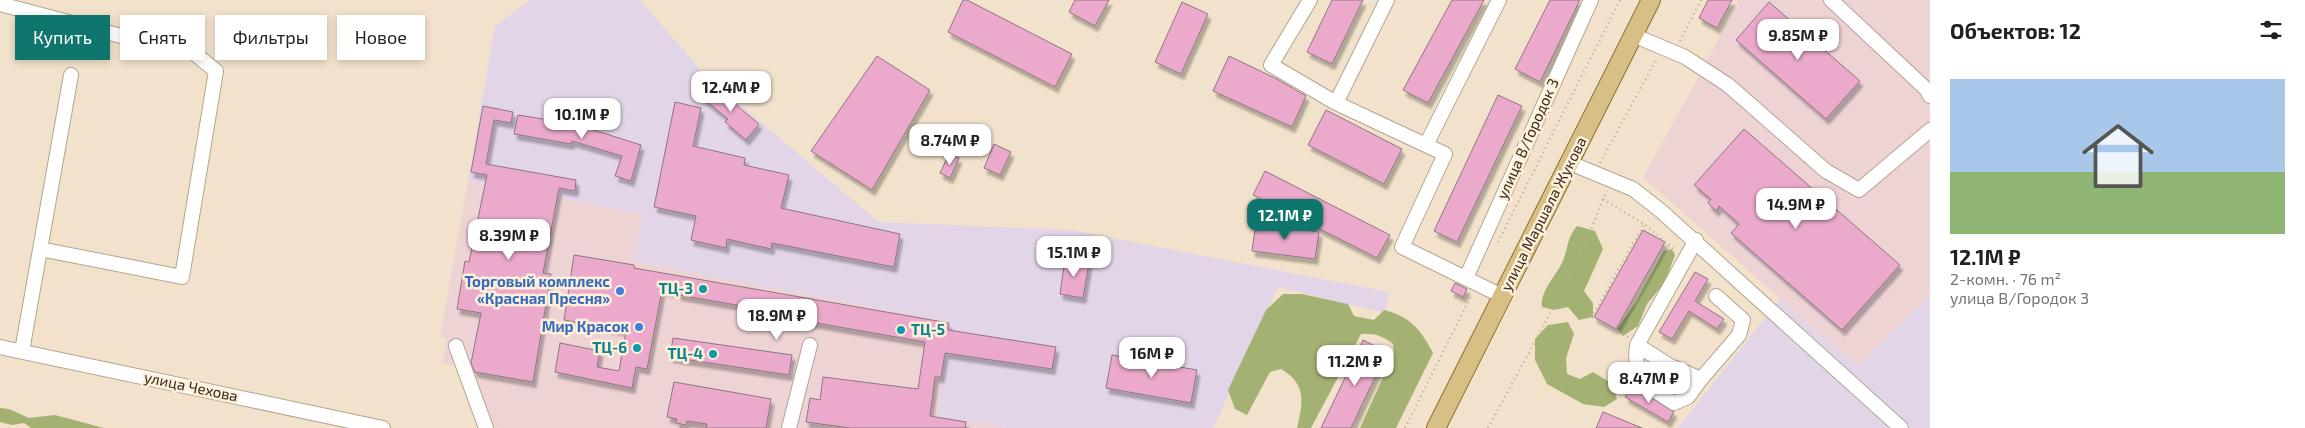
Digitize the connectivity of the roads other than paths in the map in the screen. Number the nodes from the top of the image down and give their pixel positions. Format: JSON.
{"nodes":[{"id":1,"x":1310,"y":0,"type":"edge"},
{"id":2,"x":1386,"y":0,"type":"edge"},
{"id":3,"x":1499,"y":0,"type":"edge"},
{"id":4,"x":1591,"y":0,"type":"edge"},
{"id":5,"x":1651,"y":0,"type":"edge"},
{"id":6,"x":1830,"y":0,"type":"edge"},
{"id":7,"x":0,"y":4,"type":"edge"},
{"id":8,"x":1633,"y":35,"type":"junction"},
{"id":9,"x":71,"y":74,"type":"dead end"},
{"id":10,"x":1930,"y":96,"type":"edge"},
{"id":11,"x":1336,"y":103,"type":"junction"},
{"id":12,"x":1930,"y":130,"type":"edge"},
{"id":13,"x":1426,"y":145,"type":"junction"},
{"id":14,"x":1570,"y":163,"type":"junction"},
{"id":15,"x":1696,"y":240,"type":"junction"},
{"id":16,"x":40,"y":249,"type":"junction"},
{"id":17,"x":1466,"y":278,"type":"junction"},
{"id":18,"x":1502,"y":296,"type":"junction"},
{"id":19,"x":1716,"y":296,"type":"dead end"},
{"id":20,"x":1638,"y":344,"type":"junction"},
{"id":21,"x":810,"y":345,"type":"dead end"},
{"id":22,"x":456,"y":346,"type":"dead end"},
{"id":23,"x":0,"y":347,"type":"edge"},
{"id":24,"x":22,"y":351,"type":"junction"},
{"id":25,"x":1701,"y":379,"type":"junction"},
{"id":26,"x":383,"y":428,"type":"edge"},
{"id":27,"x":486,"y":428,"type":"edge"},
{"id":28,"x":789,"y":428,"type":"edge"},
{"id":29,"x":1436,"y":428,"type":"edge"},
{"id":30,"x":1901,"y":428,"type":"edge"}],
"edges":[{"from":1,"to":11,"type":"street"},
{"from":2,"to":11,"type":"street"},
{"from":3,"to":13,"type":"street"},
{"from":4,"to":17,"type":"street","name":"улица В/Городок 3"},
{"from":5,"to":8,"type":"main road","name":"улица Маршала Жукова"},
{"from":6,"to":10,"type":"street"},
{"from":7,"to":16,"type":"street"},
{"from":8,"to":12,"type":"street"},
{"from":8,"to":14,"type":"main road","name":"улица Маршала Жукова"},
{"from":9,"to":16,"type":"street"},
{"from":11,"to":13,"type":"street"},
{"from":13,"to":17,"type":"street"},
{"from":14,"to":15,"type":"street"},
{"from":14,"to":18,"type":"main road","name":"улица Маршала Жукова"},
{"from":15,"to":20,"type":"street"},
{"from":15,"to":30,"type":"street"},
{"from":16,"to":24,"type":"street"},
{"from":17,"to":18,"type":"street"},
{"from":18,"to":29,"type":"main road","name":"улица Маршала Жукова"},
{"from":19,"to":25,"type":"street"},
{"from":20,"to":25,"type":"street"},
{"from":20,"to":25,"type":"street"},
{"from":21,"to":28,"type":"street"},
{"from":22,"to":27,"type":"street"},
{"from":23,"to":24,"type":"street","name":"улица Чехова"},
{"from":24,"to":26,"type":"street","name":"улица Чехова"}]}
